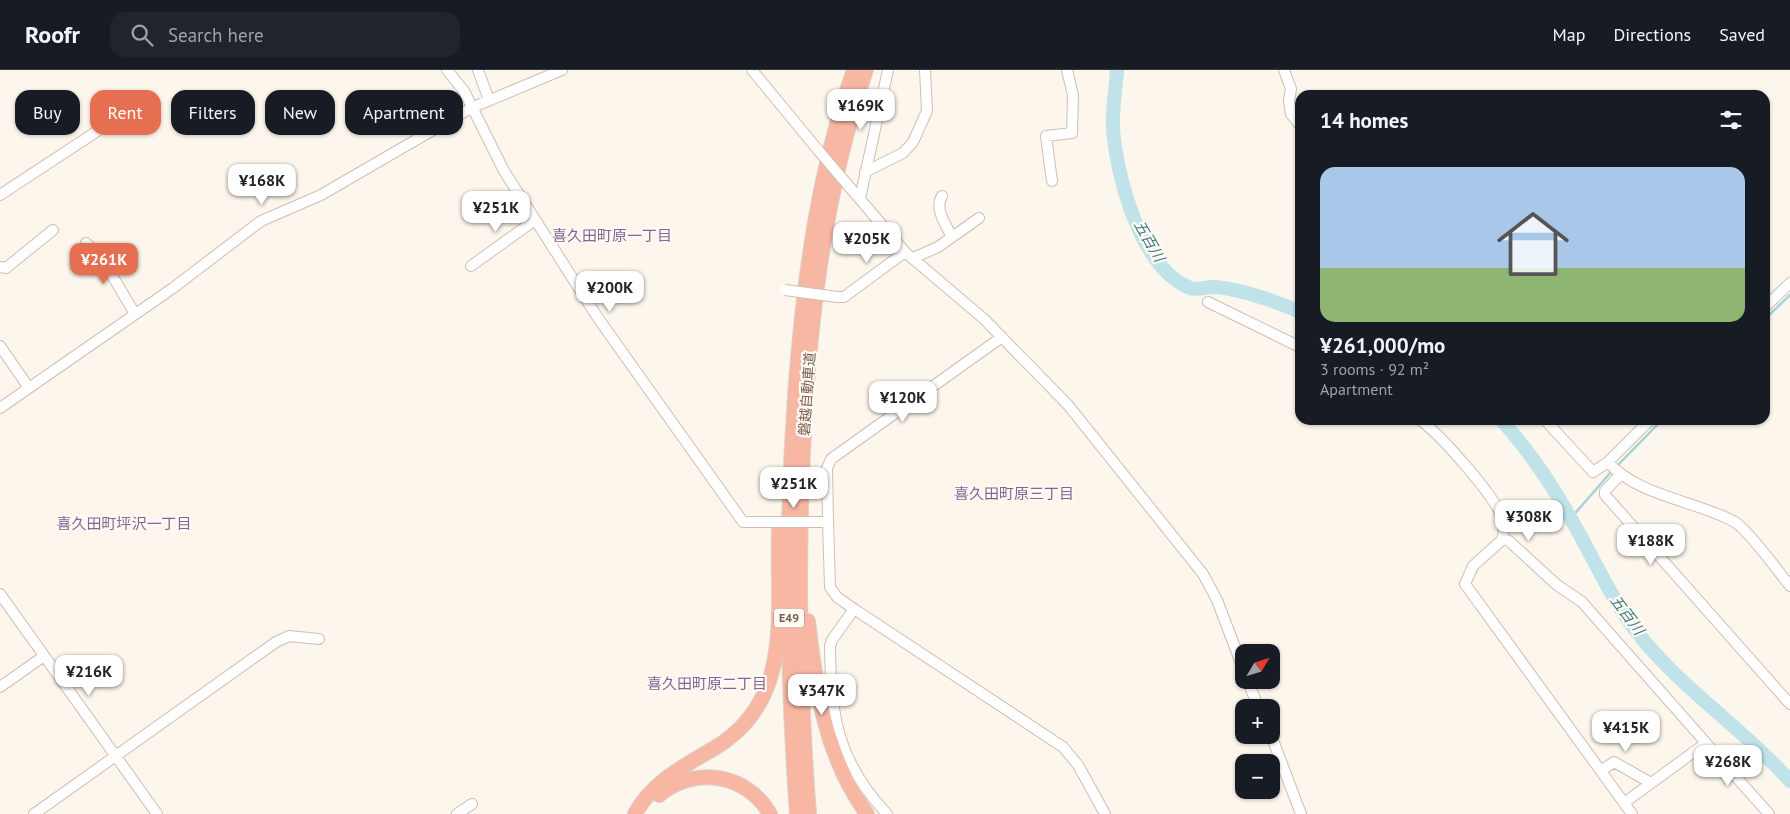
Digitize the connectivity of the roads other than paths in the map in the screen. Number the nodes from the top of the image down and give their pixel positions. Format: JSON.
{"nodes":[{"id":1,"x":447,"y":70,"type":"edge"},
{"id":2,"x":478,"y":70,"type":"edge"},
{"id":3,"x":562,"y":70,"type":"edge"},
{"id":4,"x":752,"y":70,"type":"edge"},
{"id":5,"x":854,"y":70,"type":"edge"},
{"id":6,"x":866,"y":70,"type":"edge"},
{"id":7,"x":888,"y":70,"type":"edge"},
{"id":8,"x":925,"y":70,"type":"edge"},
{"id":9,"x":1067,"y":70,"type":"edge"},
{"id":10,"x":1284,"y":70,"type":"edge"},
{"id":11,"x":489,"y":100,"type":"junction"},
{"id":12,"x":471,"y":108,"type":"junction"},
{"id":13,"x":1295,"y":118,"type":"edge"},
{"id":14,"x":91,"y":135,"type":"edge"},
{"id":15,"x":865,"y":172,"type":"junction"},
{"id":16,"x":1052,"y":181,"type":"dead end"},
{"id":17,"x":0,"y":195,"type":"edge"},
{"id":18,"x":942,"y":196,"type":"dead end"},
{"id":19,"x":860,"y":198,"type":"junction"},
{"id":20,"x":978,"y":218,"type":"dead end"},
{"id":21,"x":536,"y":220,"type":"junction"},
{"id":22,"x":53,"y":230,"type":"dead end"},
{"id":23,"x":952,"y":237,"type":"junction"},
{"id":24,"x":86,"y":243,"type":"dead end"},
{"id":25,"x":909,"y":255,"type":"junction"},
{"id":26,"x":470,"y":266,"type":"dead end"},
{"id":27,"x":0,"y":267,"type":"edge"},
{"id":28,"x":1790,"y":283,"type":"edge"},
{"id":29,"x":782,"y":290,"type":"dead end"},
{"id":30,"x":1208,"y":302,"type":"dead end"},
{"id":31,"x":1770,"y":302,"type":"edge"},
{"id":32,"x":135,"y":314,"type":"junction"},
{"id":33,"x":1002,"y":337,"type":"junction"},
{"id":34,"x":1295,"y":345,"type":"edge"},
{"id":35,"x":0,"y":346,"type":"edge"},
{"id":36,"x":29,"y":388,"type":"junction"},
{"id":37,"x":0,"y":408,"type":"edge"},
{"id":38,"x":793,"y":421,"type":"junction"},
{"id":39,"x":1425,"y":425,"type":"edge"},
{"id":40,"x":1549,"y":425,"type":"edge"},
{"id":41,"x":1646,"y":425,"type":"edge"},
{"id":42,"x":1614,"y":469,"type":"junction"},
{"id":43,"x":802,"y":488,"type":"junction"},
{"id":44,"x":825,"y":521,"type":"junction"},
{"id":45,"x":1503,"y":539,"type":"junction"},
{"id":46,"x":1790,"y":586,"type":"edge"},
{"id":47,"x":0,"y":594,"type":"edge"},
{"id":48,"x":854,"y":609,"type":"junction"},
{"id":49,"x":318,"y":639,"type":"dead end"},
{"id":50,"x":1235,"y":647,"type":"edge"},
{"id":51,"x":44,"y":656,"type":"junction"},
{"id":52,"x":0,"y":687,"type":"edge"},
{"id":53,"x":1790,"y":704,"type":"edge"},
{"id":54,"x":1274,"y":744,"type":"edge"},
{"id":55,"x":1706,"y":744,"type":"junction"},
{"id":56,"x":116,"y":756,"type":"junction"},
{"id":57,"x":1601,"y":771,"type":"junction"},
{"id":58,"x":1651,"y":783,"type":"junction"},
{"id":59,"x":1624,"y":803,"type":"junction"},
{"id":60,"x":472,"y":804,"type":"dead end"},
{"id":61,"x":34,"y":814,"type":"edge"},
{"id":62,"x":157,"y":814,"type":"edge"},
{"id":63,"x":457,"y":814,"type":"edge"},
{"id":64,"x":635,"y":814,"type":"edge"},
{"id":65,"x":645,"y":814,"type":"edge"},
{"id":66,"x":770,"y":814,"type":"edge"},
{"id":67,"x":797,"y":814,"type":"edge"},
{"id":68,"x":809,"y":814,"type":"edge"},
{"id":69,"x":867,"y":814,"type":"edge"},
{"id":70,"x":887,"y":814,"type":"edge"},
{"id":71,"x":1104,"y":814,"type":"edge"},
{"id":72,"x":1301,"y":814,"type":"edge"},
{"id":73,"x":1632,"y":814,"type":"edge"},
{"id":74,"x":1769,"y":814,"type":"edge"}],
"edges":[{"from":1,"to":12,"type":"street"},
{"from":2,"to":11,"type":"street"},
{"from":3,"to":11,"type":"street"},
{"from":4,"to":19,"type":"street","bridge":true},
{"from":5,"to":38,"type":"highway","name":"磐越自動車道","number":"E49"},
{"from":6,"to":43,"type":"highway","name":"磐越自動車道","number":"E49"},
{"from":7,"to":15,"type":"street"},
{"from":8,"to":15,"type":"street"},
{"from":9,"to":16,"type":"street"},
{"from":10,"to":13,"type":"street"},
{"from":11,"to":12,"type":"street"},
{"from":12,"to":21,"type":"street"},
{"from":12,"to":32,"type":"street"},
{"from":14,"to":17,"type":"street"},
{"from":15,"to":19,"type":"street"},
{"from":18,"to":23,"type":"street"},
{"from":19,"to":25,"type":"street"},
{"from":20,"to":23,"type":"street"},
{"from":21,"to":26,"type":"street"},
{"from":21,"to":44,"type":"street","bridge":true},
{"from":22,"to":27,"type":"street"},
{"from":23,"to":25,"type":"street"},
{"from":24,"to":32,"type":"street"},
{"from":25,"to":29,"type":"street","bridge":true},
{"from":25,"to":33,"type":"street"},
{"from":28,"to":31,"type":"street"},
{"from":30,"to":34,"type":"street"},
{"from":32,"to":36,"type":"street"},
{"from":33,"to":44,"type":"street"},
{"from":33,"to":50,"type":"street"},
{"from":35,"to":36,"type":"street"},
{"from":36,"to":37,"type":"street"},
{"from":38,"to":64,"type":"highway"},
{"from":38,"to":67,"type":"highway","name":"磐越自動車道","number":"E49"},
{"from":39,"to":45,"type":"street"},
{"from":40,"to":42,"type":"street"},
{"from":41,"to":42,"type":"street"},
{"from":42,"to":46,"type":"street"},
{"from":42,"to":53,"type":"street"},
{"from":43,"to":68,"type":"highway","name":"磐越自動車道","number":"E49"},
{"from":43,"to":69,"type":"highway"},
{"from":44,"to":48,"type":"street"},
{"from":45,"to":55,"type":"street"},
{"from":45,"to":57,"type":"street"},
{"from":47,"to":51,"type":"street"},
{"from":48,"to":70,"type":"street"},
{"from":48,"to":71,"type":"street"},
{"from":49,"to":56,"type":"street"},
{"from":51,"to":52,"type":"street"},
{"from":51,"to":56,"type":"street"},
{"from":54,"to":72,"type":"street"},
{"from":55,"to":58,"type":"street"},
{"from":55,"to":74,"type":"street"},
{"from":56,"to":61,"type":"street"},
{"from":56,"to":62,"type":"street"},
{"from":57,"to":58,"type":"street"},
{"from":57,"to":59,"type":"street"},
{"from":58,"to":59,"type":"street"},
{"from":59,"to":73,"type":"street"},
{"from":60,"to":63,"type":"street"},
{"from":65,"to":66,"type":"highway"}]}
